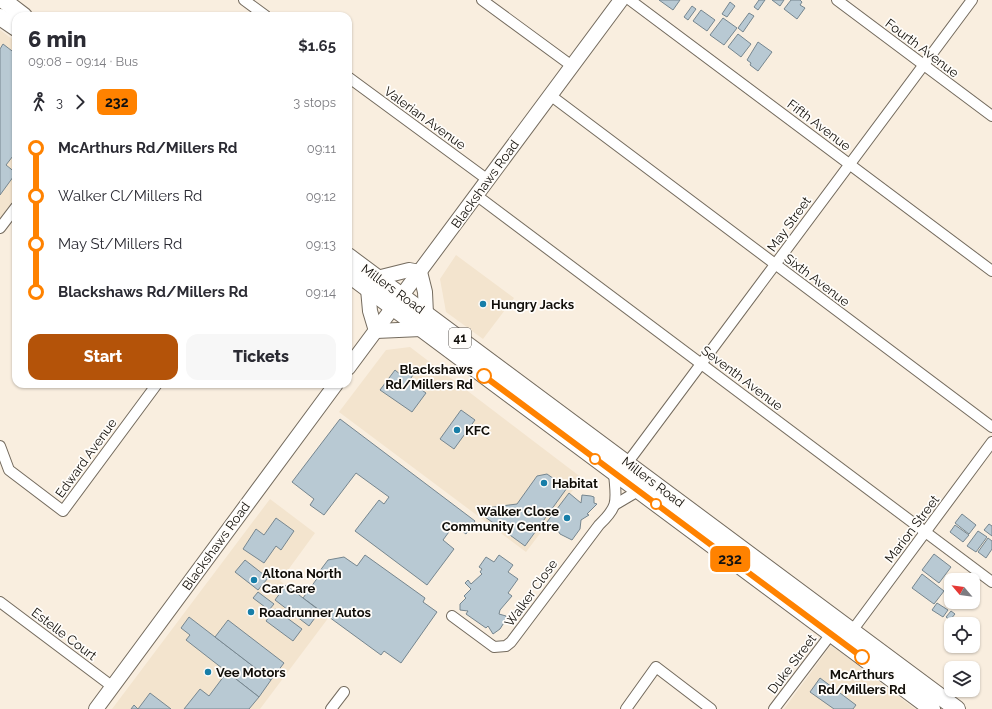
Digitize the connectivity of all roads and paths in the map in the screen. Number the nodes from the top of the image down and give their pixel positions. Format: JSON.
{"nodes":[{"id":1,"x":3,"y":0,"type":"edge"},
{"id":2,"x":13,"y":0,"type":"edge"},
{"id":3,"x":244,"y":0,"type":"edge"},
{"id":4,"x":482,"y":0,"type":"edge"},
{"id":5,"x":621,"y":0,"type":"edge"},
{"id":6,"x":630,"y":0,"type":"edge"},
{"id":7,"x":836,"y":0,"type":"edge"},
{"id":8,"x":972,"y":0,"type":"edge"},
{"id":9,"x":14,"y":12,"type":"edge"},
{"id":10,"x":18,"y":12,"type":"edge"},
{"id":11,"x":260,"y":12,"type":"edge"},
{"id":12,"x":0,"y":17,"type":"edge"},
{"id":13,"x":12,"y":19,"type":"edge"},
{"id":14,"x":923,"y":65,"type":"junction"},
{"id":15,"x":572,"y":66,"type":"junction"},
{"id":16,"x":352,"y":80,"type":"edge"},
{"id":17,"x":550,"y":95,"type":"junction"},
{"id":18,"x":992,"y":116,"type":"edge"},
{"id":19,"x":849,"y":164,"type":"junction"},
{"id":20,"x":488,"y":180,"type":"junction"},
{"id":21,"x":476,"y":195,"type":"junction"},
{"id":22,"x":12,"y":212,"type":"edge"},
{"id":23,"x":0,"y":228,"type":"edge"},
{"id":24,"x":352,"y":260,"type":"edge"},
{"id":25,"x":776,"y":264,"type":"junction"},
{"id":26,"x":992,"y":271,"type":"edge"},
{"id":27,"x":420,"y":272,"type":"junction"},
{"id":28,"x":352,"y":275,"type":"edge"},
{"id":29,"x":373,"y":283,"type":"junction"},
{"id":30,"x":398,"y":302,"type":"junction"},
{"id":31,"x":426,"y":314,"type":"junction"},
{"id":32,"x":421,"y":329,"type":"junction"},
{"id":33,"x":376,"y":331,"type":"junction"},
{"id":34,"x":352,"y":363,"type":"edge"},
{"id":35,"x":702,"y":364,"type":"junction"},
{"id":36,"x":154,"y":388,"type":"edge"},
{"id":37,"x":333,"y":388,"type":"edge"},
{"id":38,"x":992,"y":427,"type":"edge"},
{"id":39,"x":992,"y":442,"type":"edge"},
{"id":40,"x":0,"y":446,"type":"edge"},
{"id":41,"x":627,"y":463,"type":"junction"},
{"id":42,"x":618,"y":477,"type":"junction"},
{"id":43,"x":638,"y":491,"type":"junction"},
{"id":44,"x":616,"y":504,"type":"junction"},
{"id":45,"x":925,"y":532,"type":"junction"},
{"id":46,"x":992,"y":582,"type":"edge"},
{"id":47,"x":0,"y":602,"type":"edge"},
{"id":48,"x":452,"y":616,"type":"dead end"},
{"id":49,"x":852,"y":630,"type":"junction"},
{"id":50,"x":831,"y":634,"type":"junction"},
{"id":51,"x":113,"y":687,"type":"junction"},
{"id":52,"x":344,"y":692,"type":"dead end"},
{"id":53,"x":96,"y":709,"type":"edge"},
{"id":54,"x":331,"y":709,"type":"edge"},
{"id":55,"x":626,"y":709,"type":"edge"},
{"id":56,"x":711,"y":709,"type":"edge"},
{"id":57,"x":774,"y":709,"type":"edge"},
{"id":58,"x":932,"y":709,"type":"edge"},
{"id":59,"x":957,"y":709,"type":"edge"}],
"edges":[{"from":1,"to":9,"type":"main road"},
{"from":2,"to":10,"type":"street"},
{"from":3,"to":11,"type":"street"},
{"from":4,"to":15,"type":"street"},
{"from":5,"to":15,"type":"main road","name":"Blackshaws Road"},
{"from":6,"to":19,"type":"street","name":"Fifth Avenue"},
{"from":7,"to":14,"type":"street","name":"Fourth Avenue"},
{"from":8,"to":14,"type":"street","name":"May Street"},
{"from":12,"to":13,"type":"main road"},
{"from":14,"to":18,"type":"street","name":"Fourth Avenue"},
{"from":14,"to":19,"type":"street","name":"May Street"},
{"from":15,"to":17,"type":"main road","name":"Blackshaws Road"},
{"from":16,"to":20,"type":"street","name":"Valerian Avenue"},
{"from":17,"to":20,"type":"main road","name":"Blackshaws Road"},
{"from":17,"to":25,"type":"street","name":"Sixth Avenue"},
{"from":19,"to":25,"type":"street","name":"May Street"},
{"from":19,"to":26,"type":"street","name":"Fifth Avenue"},
{"from":20,"to":21,"type":"main road","name":"Blackshaws Road"},
{"from":21,"to":27,"type":"main road","name":"Blackshaws Road"},
{"from":21,"to":35,"type":"street","name":"Seventh Avenue"},
{"from":22,"to":23,"type":"street"},
{"from":24,"to":29,"type":"main road","name":"Millers Road","number":"41"},
{"from":25,"to":35,"type":"street","name":"May Street"},
{"from":25,"to":38,"type":"street","name":"Sixth Avenue"},
{"from":27,"to":29,"type":"main road"},
{"from":27,"to":30,"type":"main road","name":"Blackshaws Road"},
{"from":27,"to":31,"type":"main road"},
{"from":28,"to":29,"type":"main road","name":"Millers Road","number":"41"},
{"from":29,"to":30,"type":"main road","name":"Millers Road","number":"41"},
{"from":29,"to":33,"type":"main road"},
{"from":30,"to":31,"type":"main road","name":"Millers Road","number":"41"},
{"from":30,"to":32,"type":"main road","name":"Millers Road","number":"41"},
{"from":30,"to":33,"type":"main road","name":"Blackshaws Road"},
{"from":31,"to":41,"type":"main road","name":"Millers Road","number":"41"},
{"from":32,"to":33,"type":"main road"},
{"from":32,"to":42,"type":"main road","name":"Millers Road","number":"41"},
{"from":33,"to":34,"type":"main road","name":"Blackshaws Road"},
{"from":35,"to":41,"type":"street","name":"May Street"},
{"from":35,"to":45,"type":"street","name":"Seventh Avenue"},
{"from":36,"to":40,"type":"street","name":"Edward Avenue"},
{"from":37,"to":51,"type":"main road","name":"Blackshaws Road"},
{"from":39,"to":45,"type":"street","name":"Marion Street"},
{"from":41,"to":42,"type":"street","name":"May Street"},
{"from":41,"to":49,"type":"main road","name":"Millers Road","number":"41"},
{"from":42,"to":43,"type":"main road","name":"Millers Road","number":"41"},
{"from":42,"to":44,"type":"street"},
{"from":43,"to":44,"type":"street","name":"Walker Close"},
{"from":43,"to":50,"type":"main road","name":"Millers Road","number":"41"},
{"from":44,"to":48,"type":"street","name":"Walker Close"},
{"from":45,"to":46,"type":"street","name":"Seventh Avenue"},
{"from":45,"to":49,"type":"street","name":"Marion Street"},
{"from":47,"to":51,"type":"street","name":"Estelle Court"},
{"from":49,"to":59,"type":"main road","name":"Millers Road","number":"41"},
{"from":50,"to":57,"type":"street","name":"Duke Street"},
{"from":50,"to":58,"type":"main road","name":"Millers Road","number":"41"},
{"from":51,"to":53,"type":"main road","name":"Blackshaws Road"},
{"from":52,"to":54,"type":"street"},
{"from":55,"to":56,"type":"street"}]}
